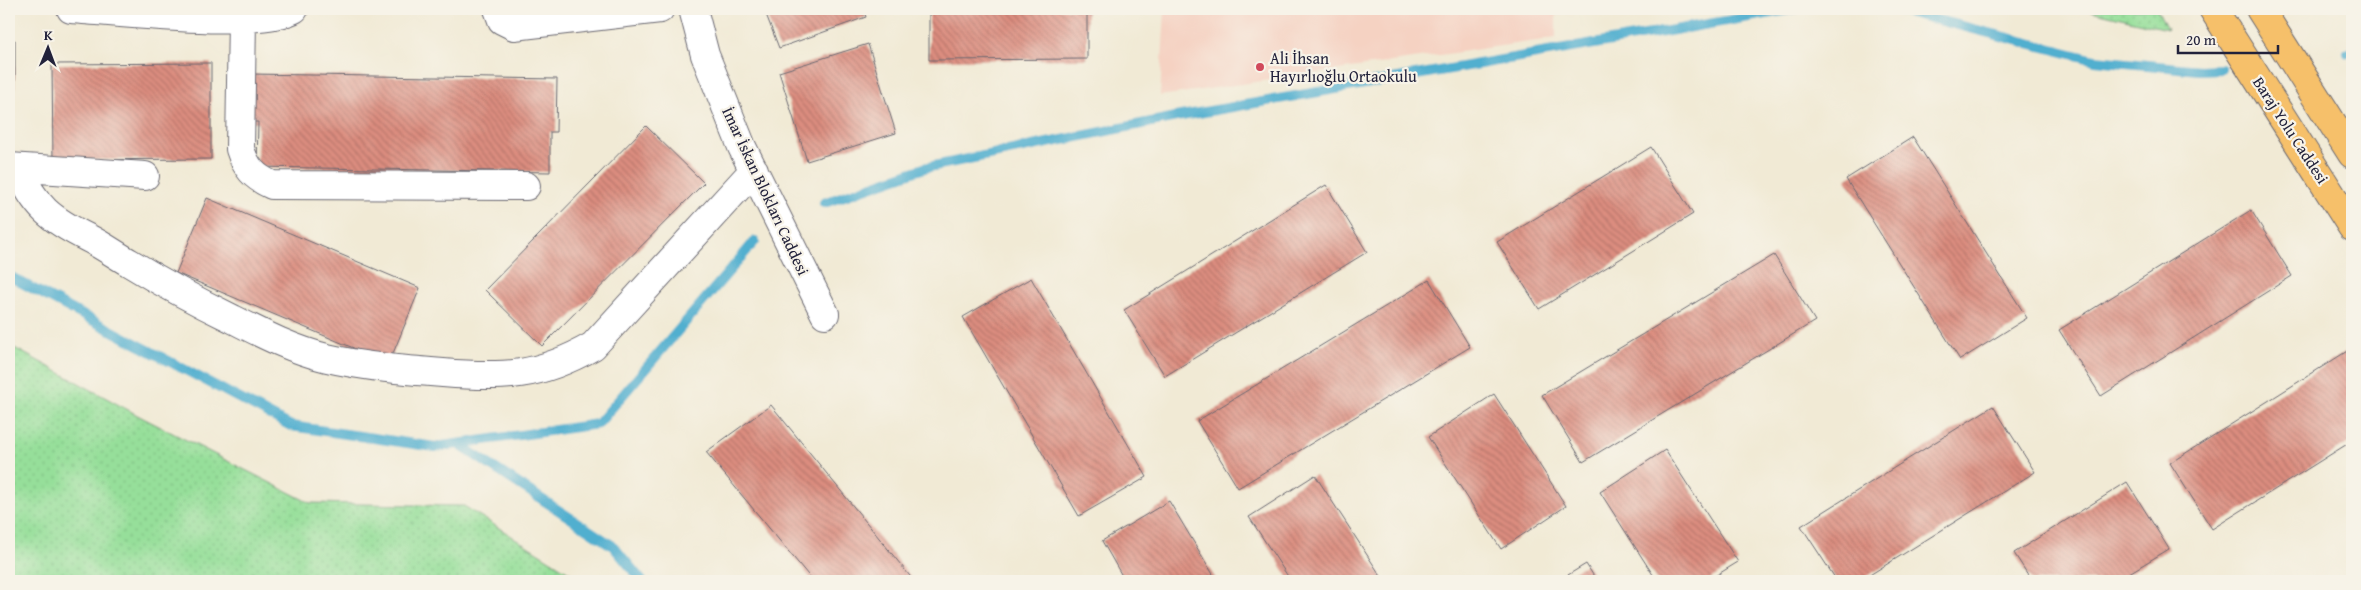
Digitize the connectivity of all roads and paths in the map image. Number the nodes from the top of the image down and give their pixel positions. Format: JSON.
{"nodes":[{"id":1,"x":71,"y":9,"type":"edge"},
{"id":2,"x":294,"y":9,"type":"edge"},
{"id":3,"x":498,"y":9,"type":"edge"},
{"id":4,"x":660,"y":9,"type":"edge"},
{"id":5,"x":693,"y":9,"type":"edge"},
{"id":6,"x":2213,"y":9,"type":"edge"},
{"id":7,"x":2260,"y":9,"type":"edge"},
{"id":8,"x":242,"y":18,"type":"junction"},
{"id":9,"x":2352,"y":154,"type":"edge"},
{"id":10,"x":14,"y":168,"type":"edge"},
{"id":11,"x":754,"y":170,"type":"junction"},
{"id":12,"x":145,"y":176,"type":"dead end"},
{"id":13,"x":526,"y":186,"type":"dead end"},
{"id":14,"x":2352,"y":227,"type":"edge"},
{"id":15,"x":825,"y":314,"type":"dead end"}],
"edges":[{"from":1,"to":8,"type":"street"},
{"from":2,"to":8,"type":"street"},
{"from":3,"to":4,"type":"street"},
{"from":5,"to":11,"type":"street","name":"İmar İskan Blokları Caddesi"},
{"from":6,"to":14,"type":"main road","name":"Baraj Yolu Caddesi"},
{"from":7,"to":9,"type":"main road"},
{"from":8,"to":13,"type":"street"},
{"from":10,"to":11,"type":"street"},
{"from":10,"to":12,"type":"street"},
{"from":11,"to":15,"type":"street","name":"İmar İskan Blokları Caddesi"}]}
